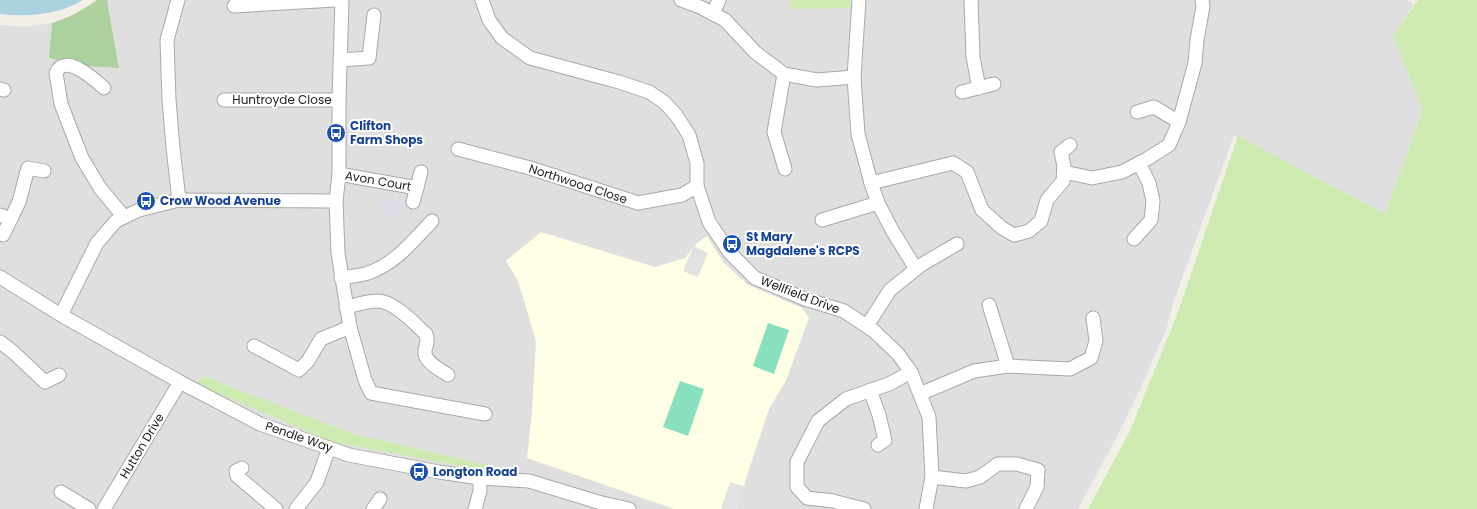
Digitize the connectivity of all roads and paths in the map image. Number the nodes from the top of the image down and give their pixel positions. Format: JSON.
{"nodes":[{"id":1,"x":178,"y":0,"type":"edge"},
{"id":2,"x":335,"y":0,"type":"edge"},
{"id":3,"x":342,"y":0,"type":"edge"},
{"id":4,"x":482,"y":0,"type":"edge"},
{"id":5,"x":681,"y":0,"type":"edge"},
{"id":6,"x":719,"y":0,"type":"edge"},
{"id":7,"x":859,"y":0,"type":"edge"},
{"id":8,"x":971,"y":0,"type":"edge"},
{"id":9,"x":1202,"y":0,"type":"edge"},
{"id":10,"x":234,"y":6,"type":"dead end"},
{"id":11,"x":713,"y":14,"type":"junction"},
{"id":12,"x":374,"y":15,"type":"dead end"},
{"id":13,"x":340,"y":60,"type":"junction"},
{"id":14,"x":784,"y":74,"type":"junction"},
{"id":15,"x":854,"y":77,"type":"junction"},
{"id":16,"x":994,"y":84,"type":"dead end"},
{"id":17,"x":104,"y":88,"type":"dead end"},
{"id":18,"x":980,"y":88,"type":"junction"},
{"id":19,"x":962,"y":92,"type":"dead end"},
{"id":20,"x":224,"y":100,"type":"dead end"},
{"id":21,"x":339,"y":100,"type":"junction"},
{"id":22,"x":1137,"y":112,"type":"dead end"},
{"id":23,"x":1179,"y":122,"type":"junction"},
{"id":24,"x":1070,"y":145,"type":"dead end"},
{"id":25,"x":458,"y":149,"type":"dead end"},
{"id":26,"x":1139,"y":163,"type":"junction"},
{"id":27,"x":785,"y":169,"type":"dead end"},
{"id":28,"x":44,"y":171,"type":"dead end"},
{"id":29,"x":421,"y":172,"type":"dead end"},
{"id":30,"x":1064,"y":172,"type":"junction"},
{"id":31,"x":339,"y":174,"type":"junction"},
{"id":32,"x":871,"y":183,"type":"junction"},
{"id":33,"x":697,"y":186,"type":"junction"},
{"id":34,"x":417,"y":188,"type":"junction"},
{"id":35,"x":179,"y":200,"type":"junction"},
{"id":36,"x":336,"y":202,"type":"junction"},
{"id":37,"x":414,"y":202,"type":"dead end"},
{"id":38,"x":878,"y":203,"type":"junction"},
{"id":39,"x":6,"y":217,"type":"edge"},
{"id":40,"x":124,"y":217,"type":"junction"},
{"id":41,"x":822,"y":220,"type":"dead end"},
{"id":42,"x":432,"y":221,"type":"dead end"},
{"id":43,"x":4,"y":235,"type":"dead end"},
{"id":44,"x":1134,"y":239,"type":"dead end"},
{"id":45,"x":957,"y":244,"type":"dead end"},
{"id":46,"x":916,"y":269,"type":"junction"},
{"id":47,"x":0,"y":277,"type":"edge"},
{"id":48,"x":341,"y":278,"type":"junction"},
{"id":49,"x":989,"y":305,"type":"dead end"},
{"id":50,"x":346,"y":307,"type":"junction"},
{"id":51,"x":61,"y":315,"type":"junction"},
{"id":52,"x":1093,"y":318,"type":"dead end"},
{"id":53,"x":867,"y":326,"type":"junction"},
{"id":54,"x":350,"y":327,"type":"junction"},
{"id":55,"x":0,"y":342,"type":"edge"},
{"id":56,"x":254,"y":346,"type":"dead end"},
{"id":57,"x":1008,"y":366,"type":"junction"},
{"id":58,"x":911,"y":372,"type":"junction"},
{"id":59,"x":59,"y":375,"type":"dead end"},
{"id":60,"x":448,"y":376,"type":"dead end"},
{"id":61,"x":180,"y":382,"type":"junction"},
{"id":62,"x":870,"y":390,"type":"junction"},
{"id":63,"x":920,"y":394,"type":"junction"},
{"id":64,"x":485,"y":414,"type":"dead end"},
{"id":65,"x":878,"y":445,"type":"dead end"},
{"id":66,"x":329,"y":448,"type":"junction"},
{"id":67,"x":242,"y":468,"type":"dead end"},
{"id":68,"x":932,"y":477,"type":"junction"},
{"id":69,"x":480,"y":478,"type":"junction"},
{"id":70,"x":61,"y":492,"type":"dead end"},
{"id":71,"x":597,"y":505,"type":"edge"},
{"id":72,"x":89,"y":509,"type":"edge"},
{"id":73,"x":104,"y":509,"type":"edge"},
{"id":74,"x":276,"y":509,"type":"edge"},
{"id":75,"x":296,"y":509,"type":"edge"},
{"id":76,"x":475,"y":509,"type":"edge"},
{"id":77,"x":629,"y":509,"type":"edge"},
{"id":78,"x":864,"y":509,"type":"edge"},
{"id":79,"x":926,"y":509,"type":"edge"},
{"id":80,"x":1026,"y":509,"type":"edge"}],
"edges":[{"from":1,"to":35,"type":"street"},
{"from":2,"to":10,"type":"street"},
{"from":3,"to":13,"type":"street"},
{"from":4,"to":33,"type":"street","name":"Wellfield Drive"},
{"from":5,"to":11,"type":"street"},
{"from":6,"to":11,"type":"street"},
{"from":7,"to":15,"type":"street"},
{"from":8,"to":18,"type":"street"},
{"from":9,"to":23,"type":"street"},
{"from":11,"to":14,"type":"street"},
{"from":12,"to":13,"type":"street"},
{"from":13,"to":21,"type":"street"},
{"from":14,"to":15,"type":"street"},
{"from":14,"to":27,"type":"street"},
{"from":15,"to":32,"type":"street"},
{"from":16,"to":18,"type":"street"},
{"from":17,"to":40,"type":"street"},
{"from":18,"to":19,"type":"street"},
{"from":20,"to":21,"type":"street","name":"Huntroyde Close"},
{"from":21,"to":31,"type":"street"},
{"from":22,"to":23,"type":"street"},
{"from":23,"to":26,"type":"street"},
{"from":24,"to":30,"type":"street"},
{"from":25,"to":33,"type":"street","name":"Northwood Close"},
{"from":26,"to":30,"type":"street"},
{"from":26,"to":44,"type":"street"},
{"from":28,"to":39,"type":"street"},
{"from":29,"to":34,"type":"street","name":"Avon Court"},
{"from":30,"to":32,"type":"street"},
{"from":31,"to":34,"type":"street","name":"Avon Court"},
{"from":31,"to":36,"type":"street"},
{"from":32,"to":38,"type":"street"},
{"from":33,"to":53,"type":"street","name":"Wellfield Drive"},
{"from":34,"to":37,"type":"street","name":"Avon Court"},
{"from":35,"to":36,"type":"street"},
{"from":35,"to":40,"type":"street"},
{"from":36,"to":48,"type":"street"},
{"from":38,"to":41,"type":"street"},
{"from":38,"to":46,"type":"street"},
{"from":39,"to":43,"type":"street"},
{"from":40,"to":51,"type":"street"},
{"from":42,"to":48,"type":"street"},
{"from":45,"to":46,"type":"street"},
{"from":46,"to":53,"type":"street"},
{"from":47,"to":51,"type":"street","name":"Pendle Way"},
{"from":48,"to":50,"type":"street"},
{"from":49,"to":57,"type":"street"},
{"from":50,"to":54,"type":"street"},
{"from":50,"to":60,"type":"street"},
{"from":51,"to":61,"type":"street","name":"Pendle Way"},
{"from":52,"to":57,"type":"street"},
{"from":53,"to":58,"type":"street","name":"Wellfield Drive"},
{"from":54,"to":56,"type":"street"},
{"from":54,"to":64,"type":"street"},
{"from":55,"to":59,"type":"street"},
{"from":57,"to":63,"type":"street"},
{"from":58,"to":62,"type":"street"},
{"from":58,"to":63,"type":"street","name":"Wellfield Drive"},
{"from":61,"to":66,"type":"street","name":"Pendle Way"},
{"from":61,"to":73,"type":"street","name":"Hutton Drive"},
{"from":62,"to":65,"type":"street"},
{"from":62,"to":78,"type":"street"},
{"from":63,"to":68,"type":"street","name":"Wellfield Drive"},
{"from":66,"to":69,"type":"street","name":"Pendle Way"},
{"from":66,"to":75,"type":"street"},
{"from":67,"to":74,"type":"street"},
{"from":68,"to":79,"type":"street","name":"Wellfield Drive"},
{"from":68,"to":80,"type":"street"},
{"from":69,"to":71,"type":"street","name":"Pendle Way"},
{"from":69,"to":76,"type":"street"},
{"from":70,"to":72,"type":"street"},
{"from":71,"to":77,"type":"street","name":"Pendle Way"}]}
